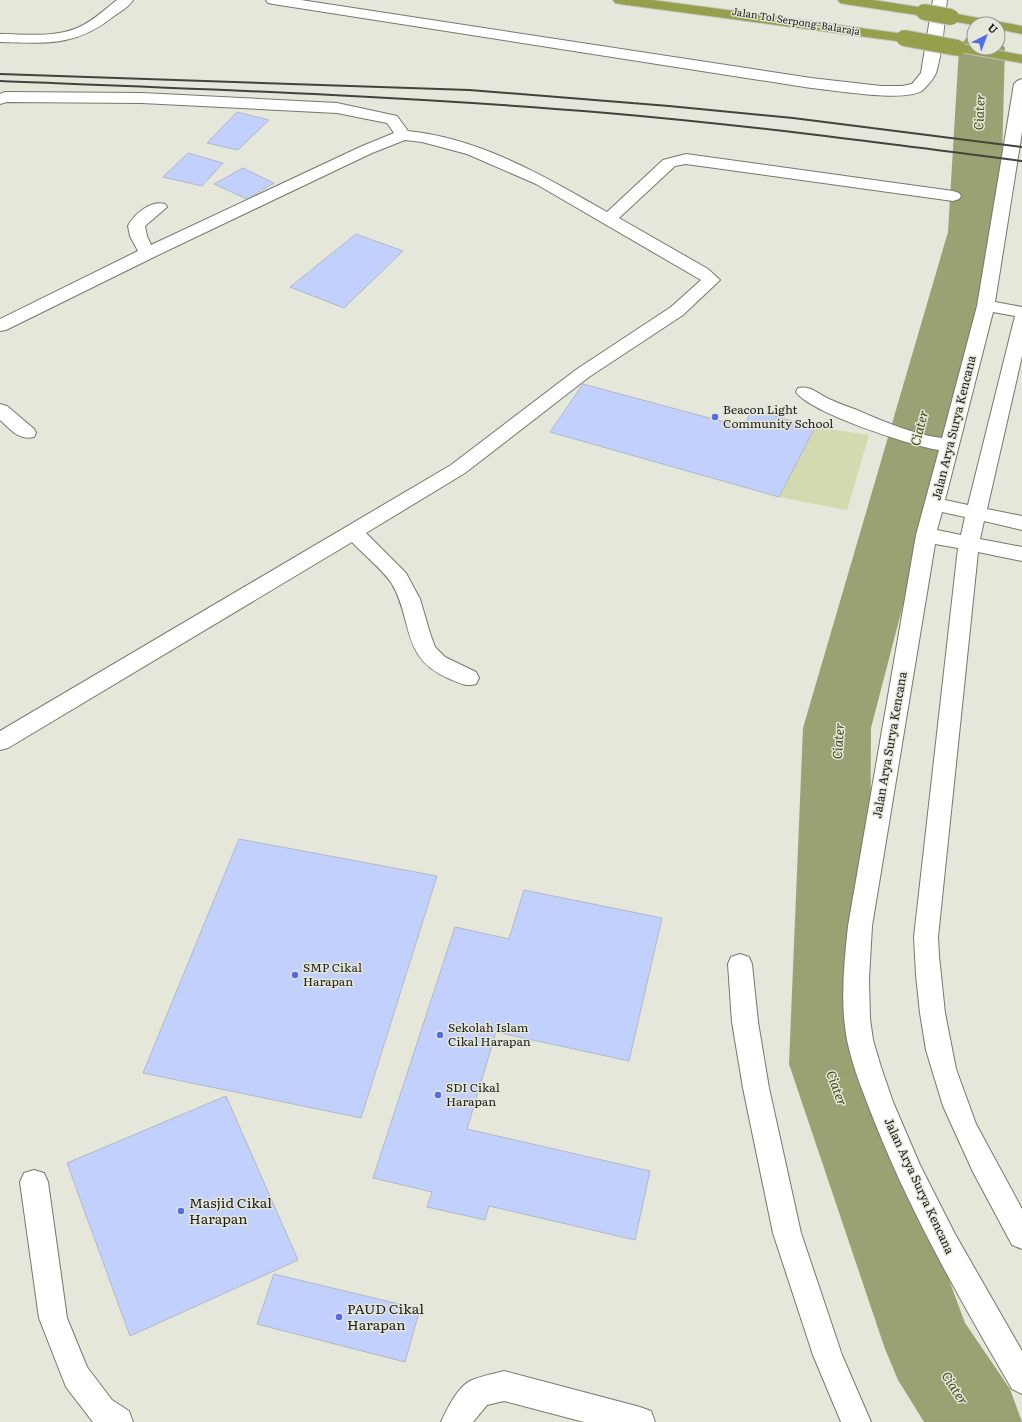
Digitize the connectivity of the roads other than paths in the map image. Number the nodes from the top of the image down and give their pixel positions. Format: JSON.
{"nodes":[{"id":1,"x":126,"y":0,"type":"edge"},
{"id":2,"x":273,"y":0,"type":"edge"},
{"id":3,"x":620,"y":0,"type":"edge"},
{"id":4,"x":664,"y":0,"type":"edge"},
{"id":5,"x":845,"y":0,"type":"edge"},
{"id":6,"x":862,"y":0,"type":"edge"},
{"id":7,"x":940,"y":0,"type":"edge"},
{"id":8,"x":919,"y":12,"type":"junction"},
{"id":9,"x":966,"y":20,"type":"edge"},
{"id":10,"x":1006,"y":27,"type":"edge"},
{"id":11,"x":1022,"y":30,"type":"edge"},
{"id":12,"x":0,"y":38,"type":"edge"},
{"id":13,"x":904,"y":38,"type":"junction"},
{"id":14,"x":1022,"y":59,"type":"edge"},
{"id":15,"x":1022,"y":84,"type":"edge"},
{"id":16,"x":0,"y":99,"type":"edge"},
{"id":17,"x":403,"y":135,"type":"junction"},
{"id":18,"x":953,"y":196,"type":"dead end"},
{"id":19,"x":159,"y":207,"type":"dead end"},
{"id":20,"x":609,"y":219,"type":"junction"},
{"id":21,"x":148,"y":253,"type":"junction"},
{"id":22,"x":986,"y":306,"type":"junction"},
{"id":23,"x":1022,"y":312,"type":"edge"},
{"id":24,"x":1022,"y":318,"type":"edge"},
{"id":25,"x":0,"y":326,"type":"edge"},
{"id":26,"x":805,"y":392,"type":"dead end"},
{"id":27,"x":0,"y":410,"type":"edge"},
{"id":28,"x":27,"y":433,"type":"dead end"},
{"id":29,"x":949,"y":445,"type":"junction"},
{"id":30,"x":935,"y":504,"type":"junction"},
{"id":31,"x":976,"y":513,"type":"junction"},
{"id":32,"x":1022,"y":523,"type":"edge"},
{"id":33,"x":354,"y":532,"type":"junction"},
{"id":34,"x":926,"y":535,"type":"junction"},
{"id":35,"x":969,"y":543,"type":"junction"},
{"id":36,"x":1022,"y":554,"type":"edge"},
{"id":37,"x":468,"y":678,"type":"dead end"},
{"id":38,"x":0,"y":742,"type":"edge"},
{"id":39,"x":740,"y":964,"type":"dead end"},
{"id":40,"x":34,"y":1182,"type":"dead end"},
{"id":41,"x":1022,"y":1236,"type":"edge"},
{"id":42,"x":1022,"y":1379,"type":"edge"},
{"id":43,"x":118,"y":1422,"type":"edge"},
{"id":44,"x":456,"y":1422,"type":"edge"},
{"id":45,"x":640,"y":1422,"type":"edge"},
{"id":46,"x":856,"y":1422,"type":"edge"}],
"edges":[{"from":1,"to":12,"type":"street"},
{"from":2,"to":7,"type":"street"},
{"from":3,"to":13,"type":"highway"},
{"from":4,"to":13,"type":"highway","name":"Jalan Tol Serpong–Balaraja"},
{"from":5,"to":8,"type":"highway"},
{"from":6,"to":8,"type":"highway"},
{"from":8,"to":9,"type":"highway","bridge":true},
{"from":10,"to":11,"type":"highway"},
{"from":13,"to":14,"type":"highway","bridge":true},
{"from":15,"to":22,"type":"street","name":"Jalan Arya Surya Kencana"},
{"from":16,"to":17,"type":"street"},
{"from":17,"to":20,"type":"street"},
{"from":17,"to":21,"type":"street"},
{"from":18,"to":20,"type":"street"},
{"from":19,"to":21,"type":"street"},
{"from":20,"to":33,"type":"street"},
{"from":21,"to":25,"type":"street"},
{"from":22,"to":23,"type":"street"},
{"from":22,"to":29,"type":"street","name":"Jalan Arya Surya Kencana"},
{"from":24,"to":31,"type":"street"},
{"from":26,"to":29,"type":"street"},
{"from":27,"to":28,"type":"street"},
{"from":29,"to":30,"type":"street","name":"Jalan Arya Surya Kencana"},
{"from":30,"to":31,"type":"street"},
{"from":30,"to":34,"type":"street","name":"Jalan Arya Surya Kencana"},
{"from":31,"to":32,"type":"street"},
{"from":31,"to":35,"type":"street"},
{"from":33,"to":37,"type":"street"},
{"from":33,"to":38,"type":"street"},
{"from":34,"to":35,"type":"street"},
{"from":34,"to":42,"type":"street","name":"Jalan Arya Surya Kencana"},
{"from":35,"to":36,"type":"street"},
{"from":35,"to":41,"type":"street"},
{"from":39,"to":46,"type":"street"},
{"from":40,"to":43,"type":"street"},
{"from":44,"to":45,"type":"street"}]}
